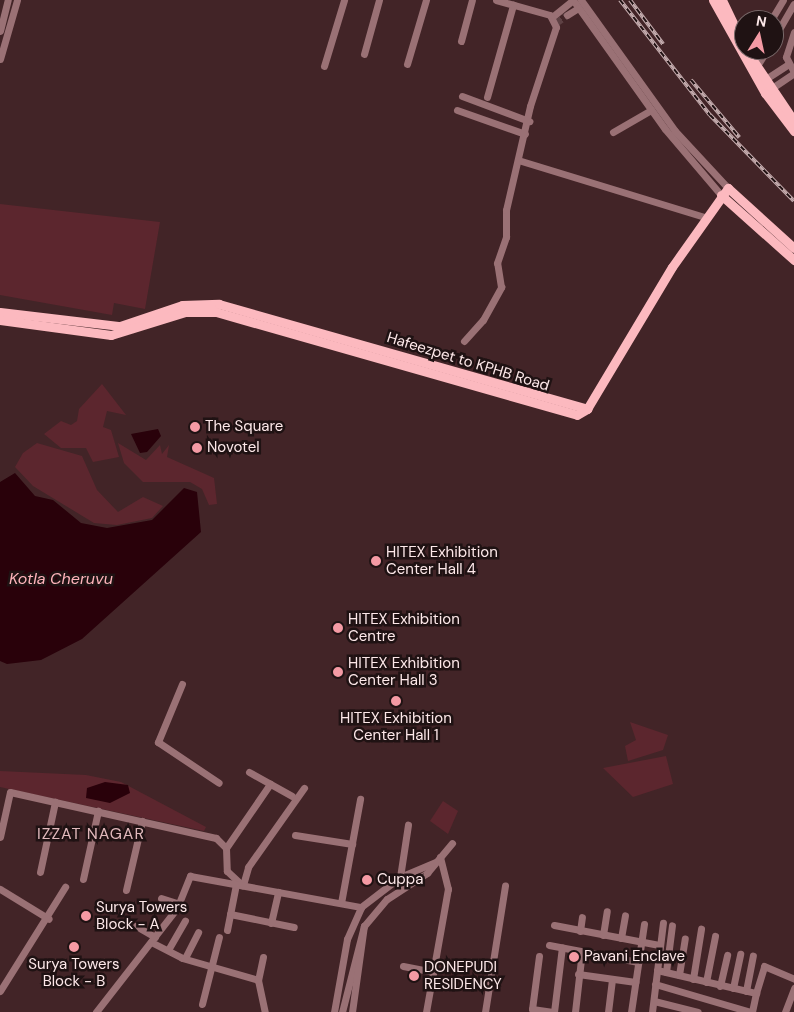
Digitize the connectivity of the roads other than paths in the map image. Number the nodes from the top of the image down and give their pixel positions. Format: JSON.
{"nodes":[{"id":1,"x":8,"y":0,"type":"edge"},
{"id":2,"x":17,"y":0,"type":"edge"},
{"id":3,"x":344,"y":0,"type":"edge"},
{"id":4,"x":379,"y":0,"type":"edge"},
{"id":5,"x":426,"y":0,"type":"edge"},
{"id":6,"x":472,"y":0,"type":"edge"},
{"id":7,"x":496,"y":0,"type":"edge"},
{"id":8,"x":573,"y":0,"type":"edge"},
{"id":9,"x":582,"y":0,"type":"edge"},
{"id":10,"x":714,"y":0,"type":"edge"},
{"id":11,"x":722,"y":0,"type":"edge"},
{"id":12,"x":782,"y":1,"type":"edge"},
{"id":13,"x":513,"y":5,"type":"junction"},
{"id":14,"x":793,"y":6,"type":"edge"},
{"id":15,"x":578,"y":8,"type":"junction"},
{"id":16,"x":567,"y":15,"type":"tunnel mouth"},
{"id":17,"x":552,"y":17,"type":"junction"},
{"id":18,"x":784,"y":21,"type":"edge"},
{"id":19,"x":731,"y":29,"type":"junction"},
{"id":20,"x":0,"y":31,"type":"edge"},
{"id":21,"x":794,"y":32,"type":"edge"},
{"id":22,"x":734,"y":33,"type":"edge"},
{"id":23,"x":794,"y":40,"type":"edge"},
{"id":24,"x":461,"y":41,"type":"dead end"},
{"id":25,"x":364,"y":54,"type":"dead end"},
{"id":26,"x":794,"y":55,"type":"edge"},
{"id":27,"x":0,"y":59,"type":"edge"},
{"id":28,"x":750,"y":60,"type":"edge"},
{"id":29,"x":760,"y":60,"type":"edge"},
{"id":30,"x":407,"y":64,"type":"dead end"},
{"id":31,"x":789,"y":64,"type":"junction"},
{"id":32,"x":324,"y":66,"type":"dead end"},
{"id":33,"x":755,"y":70,"type":"junction"},
{"id":34,"x":794,"y":72,"type":"edge"},
{"id":35,"x":762,"y":82,"type":"junction"},
{"id":36,"x":768,"y":91,"type":"junction"},
{"id":37,"x":462,"y":96,"type":"dead end"},
{"id":38,"x":487,"y":97,"type":"dead end"},
{"id":39,"x":457,"y":110,"type":"dead end"},
{"id":40,"x":651,"y":110,"type":"junction"},
{"id":41,"x":529,"y":120,"type":"junction"},
{"id":42,"x":794,"y":121,"type":"edge"},
{"id":43,"x":794,"y":131,"type":"edge"},
{"id":44,"x":614,"y":132,"type":"dead end"},
{"id":45,"x":525,"y":134,"type":"junction"},
{"id":46,"x":518,"y":160,"type":"junction"},
{"id":47,"x":728,"y":188,"type":"junction"},
{"id":48,"x":721,"y":195,"type":"junction"},
{"id":49,"x":705,"y":217,"type":"junction"},
{"id":50,"x":794,"y":248,"type":"edge"},
{"id":51,"x":794,"y":260,"type":"edge"},
{"id":52,"x":0,"y":312,"type":"edge"},
{"id":53,"x":0,"y":320,"type":"edge"},
{"id":54,"x":464,"y":341,"type":"dead end"},
{"id":55,"x":587,"y":409,"type":"junction"},
{"id":56,"x":182,"y":684,"type":"dead end"},
{"id":57,"x":249,"y":772,"type":"dead end"},
{"id":58,"x":218,"y":782,"type":"dead end"},
{"id":59,"x":270,"y":784,"type":"junction"},
{"id":60,"x":304,"y":788,"type":"dead end"},
{"id":61,"x":292,"y":796,"type":"dead end"},
{"id":62,"x":360,"y":798,"type":"dead end"},
{"id":63,"x":55,"y":802,"type":"junction"},
{"id":64,"x":98,"y":811,"type":"junction"},
{"id":65,"x":142,"y":821,"type":"junction"},
{"id":66,"x":408,"y":825,"type":"dead end"},
{"id":67,"x":296,"y":835,"type":"dead end"},
{"id":68,"x":0,"y":837,"type":"edge"},
{"id":69,"x":452,"y":843,"type":"dead end"},
{"id":70,"x":352,"y":844,"type":"junction"},
{"id":71,"x":226,"y":848,"type":"junction"},
{"id":72,"x":438,"y":859,"type":"junction"},
{"id":73,"x":40,"y":872,"type":"dead end"},
{"id":74,"x":400,"y":876,"type":"junction"},
{"id":75,"x":83,"y":880,"type":"dead end"},
{"id":76,"x":239,"y":885,"type":"junction"},
{"id":77,"x":505,"y":886,"type":"dead end"},
{"id":78,"x":65,"y":887,"type":"dead end"},
{"id":79,"x":0,"y":889,"type":"edge"},
{"id":80,"x":126,"y":890,"type":"dead end"},
{"id":81,"x":278,"y":892,"type":"junction"},
{"id":82,"x":161,"y":898,"type":"dead end"},
{"id":83,"x":179,"y":904,"type":"junction"},
{"id":84,"x":341,"y":904,"type":"junction"},
{"id":85,"x":362,"y":907,"type":"junction"},
{"id":86,"x":607,"y":911,"type":"dead end"},
{"id":87,"x":230,"y":914,"type":"junction"},
{"id":88,"x":625,"y":915,"type":"dead end"},
{"id":89,"x":582,"y":917,"type":"dead end"},
{"id":90,"x":48,"y":918,"type":"junction"},
{"id":91,"x":185,"y":920,"type":"dead end"},
{"id":92,"x":271,"y":922,"type":"junction"},
{"id":93,"x":662,"y":923,"type":"dead end"},
{"id":94,"x":644,"y":924,"type":"dead end"},
{"id":95,"x":554,"y":925,"type":"dead end"},
{"id":96,"x":672,"y":925,"type":"dead end"},
{"id":97,"x":136,"y":926,"type":"dead end"},
{"id":98,"x":364,"y":926,"type":"junction"},
{"id":99,"x":294,"y":927,"type":"dead end"},
{"id":100,"x":701,"y":929,"type":"dead end"},
{"id":101,"x":227,"y":930,"type":"dead end"},
{"id":102,"x":580,"y":931,"type":"junction"},
{"id":103,"x":198,"y":932,"type":"dead end"},
{"id":104,"x":603,"y":935,"type":"junction"},
{"id":105,"x":715,"y":936,"type":"dead end"},
{"id":106,"x":219,"y":937,"type":"dead end"},
{"id":107,"x":621,"y":938,"type":"junction"},
{"id":108,"x":685,"y":938,"type":"dead end"},
{"id":109,"x":153,"y":939,"type":"junction"},
{"id":110,"x":641,"y":942,"type":"junction"},
{"id":111,"x":549,"y":945,"type":"dead end"},
{"id":112,"x":659,"y":945,"type":"junction"},
{"id":113,"x":562,"y":947,"type":"junction"},
{"id":114,"x":168,"y":950,"type":"junction"},
{"id":115,"x":582,"y":951,"type":"junction"},
{"id":116,"x":740,"y":954,"type":"dead end"},
{"id":117,"x":727,"y":955,"type":"dead end"},
{"id":118,"x":539,"y":956,"type":"dead end"},
{"id":119,"x":753,"y":956,"type":"dead end"},
{"id":120,"x":263,"y":957,"type":"dead end"},
{"id":121,"x":185,"y":958,"type":"junction"},
{"id":122,"x":638,"y":962,"type":"junction"},
{"id":123,"x":213,"y":964,"type":"junction"},
{"id":124,"x":402,"y":966,"type":"dead end"},
{"id":125,"x":657,"y":970,"type":"junction"},
{"id":126,"x":666,"y":972,"type":"junction"},
{"id":127,"x":578,"y":974,"type":"junction"},
{"id":128,"x":679,"y":975,"type":"junction"},
{"id":129,"x":430,"y":976,"type":"junction"},
{"id":130,"x":612,"y":979,"type":"junction"},
{"id":131,"x":693,"y":979,"type":"junction"},
{"id":132,"x":794,"y":979,"type":"edge"},
{"id":133,"x":258,"y":980,"type":"junction"},
{"id":134,"x":635,"y":982,"type":"junction"},
{"id":135,"x":706,"y":982,"type":"junction"},
{"id":136,"x":655,"y":984,"type":"junction"},
{"id":137,"x":720,"y":986,"type":"junction"},
{"id":138,"x":733,"y":988,"type":"junction"},
{"id":139,"x":794,"y":988,"type":"edge"},
{"id":140,"x":0,"y":991,"type":"edge"},
{"id":141,"x":746,"y":991,"type":"junction"},
{"id":142,"x":756,"y":993,"type":"junction"},
{"id":143,"x":654,"y":1001,"type":"junction"},
{"id":144,"x":202,"y":1004,"type":"dead end"},
{"id":145,"x":789,"y":1008,"type":"edge"},
{"id":146,"x":678,"y":1009,"type":"edge"},
{"id":147,"x":96,"y":1012,"type":"edge"},
{"id":148,"x":265,"y":1012,"type":"edge"},
{"id":149,"x":334,"y":1012,"type":"edge"},
{"id":150,"x":342,"y":1012,"type":"edge"},
{"id":151,"x":352,"y":1012,"type":"edge"},
{"id":152,"x":426,"y":1012,"type":"edge"},
{"id":153,"x":485,"y":1012,"type":"edge"},
{"id":154,"x":554,"y":1012,"type":"edge"},
{"id":155,"x":575,"y":1012,"type":"edge"},
{"id":156,"x":608,"y":1012,"type":"edge"},
{"id":157,"x":631,"y":1012,"type":"edge"},
{"id":158,"x":652,"y":1012,"type":"edge"},
{"id":159,"x":698,"y":1012,"type":"edge"},
{"id":160,"x":752,"y":1012,"type":"edge"}],
"edges":[{"from":1,"to":20,"type":"street"},
{"from":2,"to":27,"type":"street"},
{"from":3,"to":32,"type":"street"},
{"from":4,"to":25,"type":"street"},
{"from":5,"to":30,"type":"street"},
{"from":6,"to":24,"type":"street"},
{"from":7,"to":13,"type":"street"},
{"from":8,"to":15,"type":"street"},
{"from":8,"to":17,"type":"street"},
{"from":9,"to":47,"type":"street"},
{"from":10,"to":19,"type":"main road"},
{"from":11,"to":19,"type":"main road"},
{"from":12,"to":14,"type":"street"},
{"from":13,"to":17,"type":"street"},
{"from":13,"to":38,"type":"street"},
{"from":14,"to":18,"type":"street"},
{"from":15,"to":16,"type":"street"},
{"from":15,"to":40,"type":"street"},
{"from":17,"to":41,"type":"street"},
{"from":19,"to":22,"type":"main road"},
{"from":21,"to":31,"type":"street"},
{"from":23,"to":26,"type":"street"},
{"from":28,"to":33,"type":"main road"},
{"from":29,"to":33,"type":"street"},
{"from":31,"to":34,"type":"street"},
{"from":31,"to":35,"type":"street"},
{"from":33,"to":35,"type":"main road"},
{"from":34,"to":36,"type":"street"},
{"from":35,"to":36,"type":"main road"},
{"from":36,"to":42,"type":"main road"},
{"from":36,"to":43,"type":"main road"},
{"from":37,"to":41,"type":"street"},
{"from":39,"to":45,"type":"street"},
{"from":40,"to":44,"type":"street"},
{"from":40,"to":48,"type":"street"},
{"from":41,"to":45,"type":"street"},
{"from":45,"to":46,"type":"street"},
{"from":46,"to":49,"type":"street"},
{"from":46,"to":54,"type":"street"},
{"from":47,"to":48,"type":"main road"},
{"from":47,"to":50,"type":"main road"},
{"from":48,"to":49,"type":"main road"},
{"from":48,"to":51,"type":"main road"},
{"from":49,"to":55,"type":"main road"},
{"from":52,"to":55,"type":"main road","name":"Hafeezpet to KPHB Road"},
{"from":53,"to":55,"type":"main road"},
{"from":56,"to":58,"type":"street"},
{"from":57,"to":59,"type":"street"},
{"from":59,"to":61,"type":"street"},
{"from":59,"to":71,"type":"street"},
{"from":60,"to":76,"type":"street"},
{"from":62,"to":70,"type":"street"},
{"from":63,"to":64,"type":"street"},
{"from":63,"to":68,"type":"street"},
{"from":63,"to":73,"type":"street"},
{"from":64,"to":65,"type":"street"},
{"from":64,"to":75,"type":"street"},
{"from":65,"to":71,"type":"street"},
{"from":65,"to":80,"type":"street"},
{"from":66,"to":74,"type":"street"},
{"from":67,"to":70,"type":"street"},
{"from":69,"to":72,"type":"street"},
{"from":70,"to":84,"type":"street"},
{"from":71,"to":76,"type":"street"},
{"from":72,"to":74,"type":"street"},
{"from":72,"to":98,"type":"street"},
{"from":72,"to":129,"type":"street"},
{"from":74,"to":85,"type":"street"},
{"from":76,"to":81,"type":"street"},
{"from":76,"to":83,"type":"street"},
{"from":76,"to":87,"type":"street"},
{"from":77,"to":153,"type":"street"},
{"from":78,"to":90,"type":"street"},
{"from":79,"to":90,"type":"street"},
{"from":81,"to":84,"type":"street"},
{"from":81,"to":92,"type":"street"},
{"from":82,"to":83,"type":"street"},
{"from":83,"to":109,"type":"street"},
{"from":84,"to":85,"type":"street"},
{"from":85,"to":149,"type":"street"},
{"from":86,"to":104,"type":"street"},
{"from":87,"to":92,"type":"street"},
{"from":87,"to":101,"type":"street"},
{"from":88,"to":107,"type":"street"},
{"from":89,"to":102,"type":"street"},
{"from":90,"to":140,"type":"street"},
{"from":91,"to":114,"type":"street"},
{"from":92,"to":99,"type":"street"},
{"from":93,"to":112,"type":"street"},
{"from":94,"to":110,"type":"street"},
{"from":95,"to":102,"type":"street"},
{"from":96,"to":126,"type":"street"},
{"from":97,"to":109,"type":"street"},
{"from":98,"to":150,"type":"street"},
{"from":98,"to":151,"type":"street"},
{"from":100,"to":131,"type":"street"},
{"from":102,"to":104,"type":"street"},
{"from":103,"to":121,"type":"street"},
{"from":104,"to":107,"type":"street"},
{"from":105,"to":135,"type":"street"},
{"from":106,"to":123,"type":"street"},
{"from":107,"to":110,"type":"street"},
{"from":108,"to":128,"type":"street"},
{"from":109,"to":114,"type":"street"},
{"from":109,"to":147,"type":"street"},
{"from":110,"to":112,"type":"street"},
{"from":110,"to":122,"type":"street"},
{"from":111,"to":113,"type":"street"},
{"from":112,"to":125,"type":"street"},
{"from":113,"to":115,"type":"street"},
{"from":113,"to":154,"type":"street"},
{"from":114,"to":121,"type":"street"},
{"from":115,"to":122,"type":"street"},
{"from":115,"to":127,"type":"street"},
{"from":116,"to":138,"type":"street"},
{"from":117,"to":137,"type":"street"},
{"from":118,"to":154,"type":"street"},
{"from":119,"to":141,"type":"street"},
{"from":120,"to":133,"type":"street"},
{"from":121,"to":123,"type":"street"},
{"from":122,"to":134,"type":"street"},
{"from":123,"to":133,"type":"street"},
{"from":123,"to":144,"type":"street"},
{"from":124,"to":129,"type":"street"},
{"from":125,"to":126,"type":"street"},
{"from":125,"to":136,"type":"street"},
{"from":126,"to":128,"type":"street"},
{"from":127,"to":130,"type":"street"},
{"from":127,"to":155,"type":"street"},
{"from":128,"to":131,"type":"street"},
{"from":129,"to":152,"type":"street"},
{"from":130,"to":134,"type":"street"},
{"from":130,"to":156,"type":"street"},
{"from":131,"to":135,"type":"street"},
{"from":132,"to":142,"type":"street"},
{"from":133,"to":148,"type":"street"},
{"from":134,"to":157,"type":"street"},
{"from":135,"to":137,"type":"street"},
{"from":136,"to":143,"type":"street"},
{"from":136,"to":160,"type":"street"},
{"from":137,"to":138,"type":"street"},
{"from":138,"to":141,"type":"street"},
{"from":139,"to":145,"type":"street"},
{"from":141,"to":142,"type":"street"},
{"from":142,"to":160,"type":"street"},
{"from":143,"to":146,"type":"street"},
{"from":143,"to":158,"type":"street"},
{"from":146,"to":159,"type":"street"}]}
